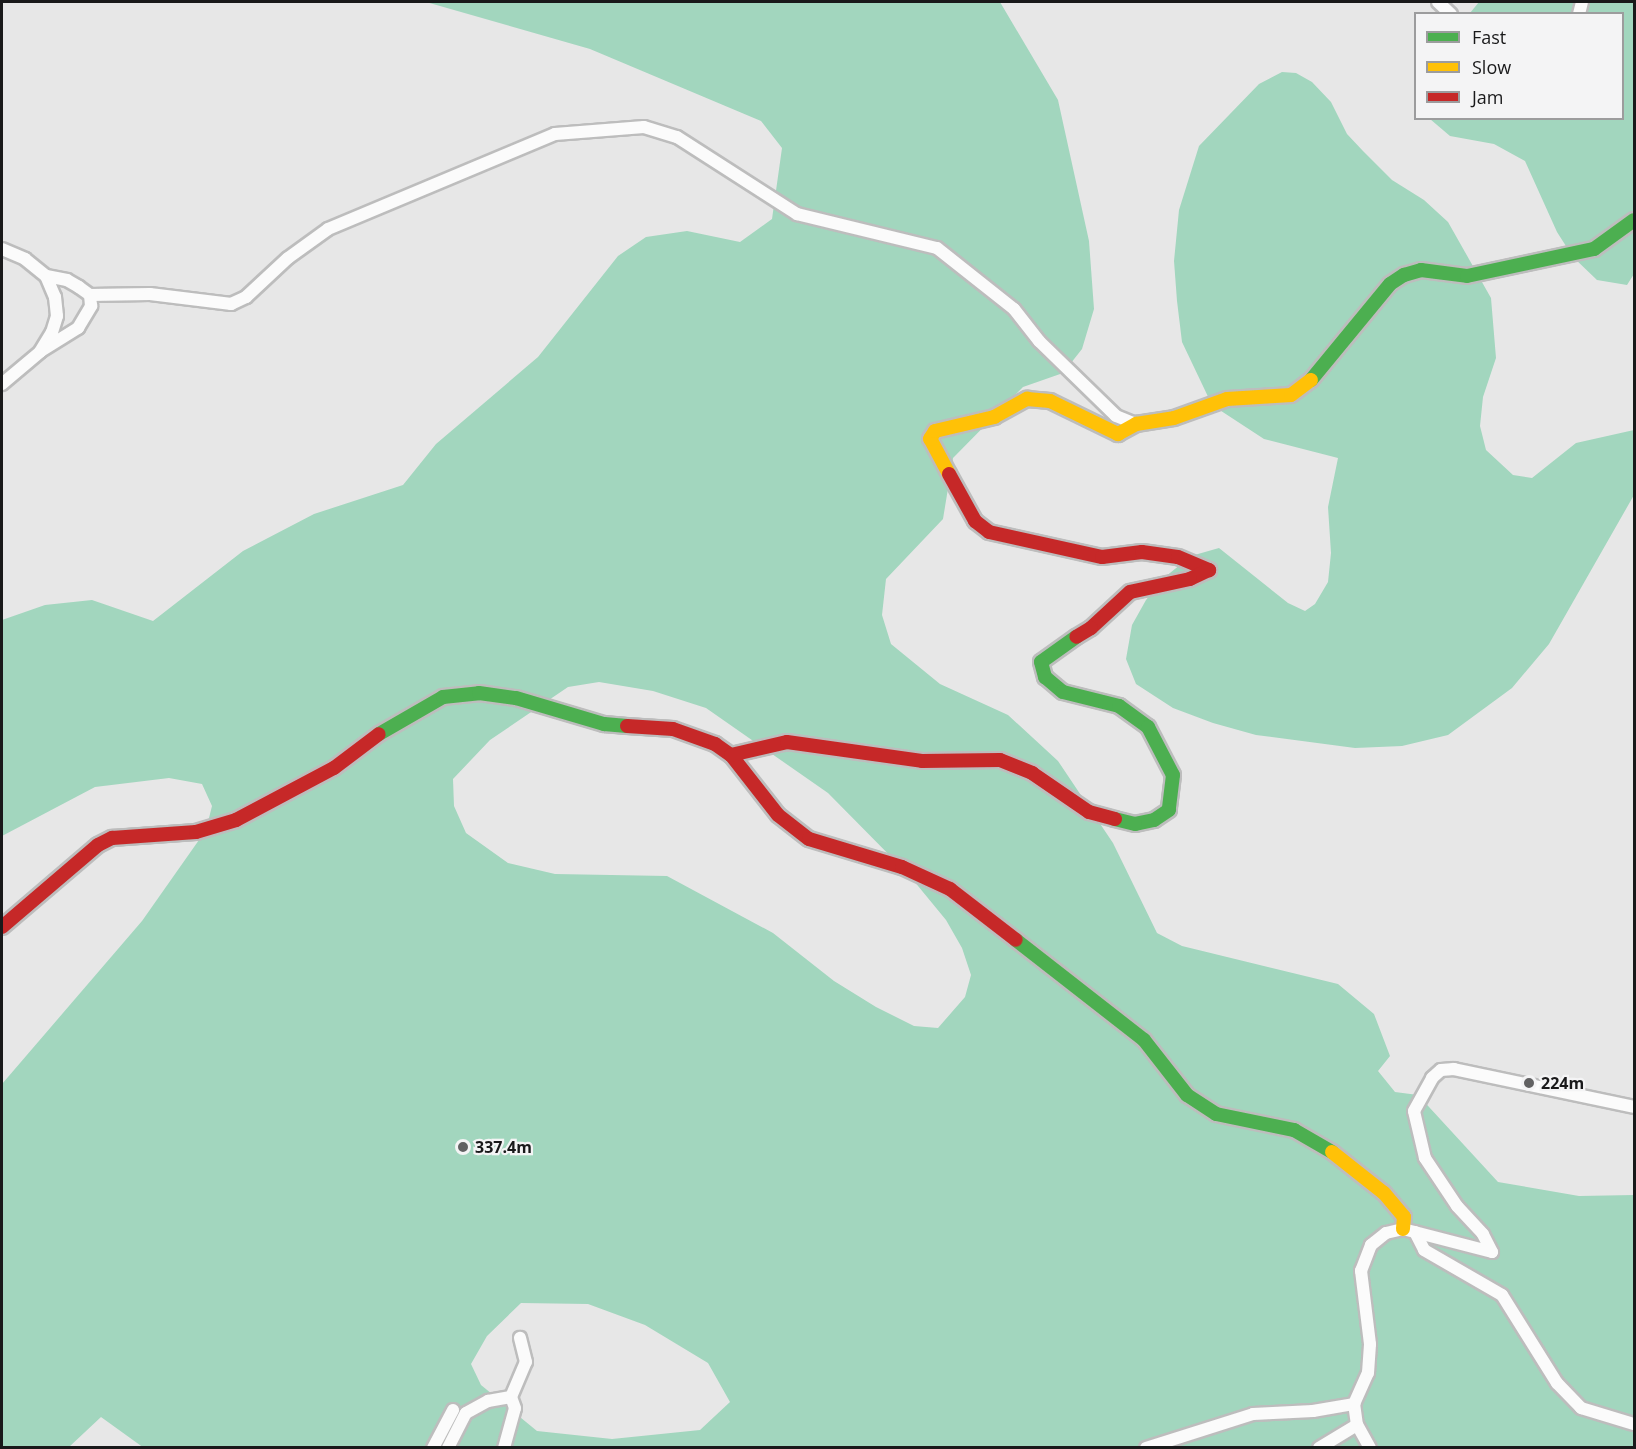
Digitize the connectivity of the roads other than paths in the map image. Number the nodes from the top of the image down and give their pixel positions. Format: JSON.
{"nodes":[{"id":1,"x":1635,"y":220,"type":"edge"},
{"id":2,"x":2,"y":249,"type":"edge"},
{"id":3,"x":46,"y":276,"type":"junction"},
{"id":4,"x":90,"y":296,"type":"junction"},
{"id":5,"x":40,"y":352,"type":"junction"},
{"id":6,"x":2,"y":384,"type":"edge"},
{"id":7,"x":1136,"y":423,"type":"junction"},
{"id":8,"x":731,"y":755,"type":"junction"},
{"id":9,"x":2,"y":927,"type":"edge"},
{"id":10,"x":1635,"y":1107,"type":"edge"},
{"id":11,"x":1409,"y":1231,"type":"junction"},
{"id":12,"x":520,"y":1338,"type":"dead end"},
{"id":13,"x":511,"y":1397,"type":"junction"},
{"id":14,"x":1354,"y":1404,"type":"junction"},
{"id":15,"x":453,"y":1410,"type":"dead end"},
{"id":16,"x":1635,"y":1424,"type":"edge"},
{"id":17,"x":1358,"y":1425,"type":"junction"},
{"id":18,"x":433,"y":1448,"type":"edge"},
{"id":19,"x":448,"y":1448,"type":"edge"},
{"id":20,"x":504,"y":1448,"type":"edge"},
{"id":21,"x":1146,"y":1448,"type":"edge"},
{"id":22,"x":1319,"y":1448,"type":"edge"},
{"id":23,"x":1370,"y":1448,"type":"edge"}],
"edges":[{"from":1,"to":7,"type":"street"},
{"from":2,"to":3,"type":"street"},
{"from":3,"to":4,"type":"street"},
{"from":3,"to":5,"type":"street"},
{"from":4,"to":5,"type":"street"},
{"from":4,"to":7,"type":"street"},
{"from":5,"to":6,"type":"street"},
{"from":7,"to":8,"type":"street"},
{"from":8,"to":9,"type":"street"},
{"from":8,"to":11,"type":"street"},
{"from":10,"to":11,"type":"street"},
{"from":11,"to":14,"type":"street"},
{"from":11,"to":16,"type":"street"},
{"from":12,"to":13,"type":"street"},
{"from":13,"to":19,"type":"street"},
{"from":13,"to":20,"type":"street"},
{"from":14,"to":17,"type":"street"},
{"from":14,"to":21,"type":"street"},
{"from":15,"to":18,"type":"street"},
{"from":17,"to":22,"type":"street"},
{"from":17,"to":23,"type":"street"}]}
